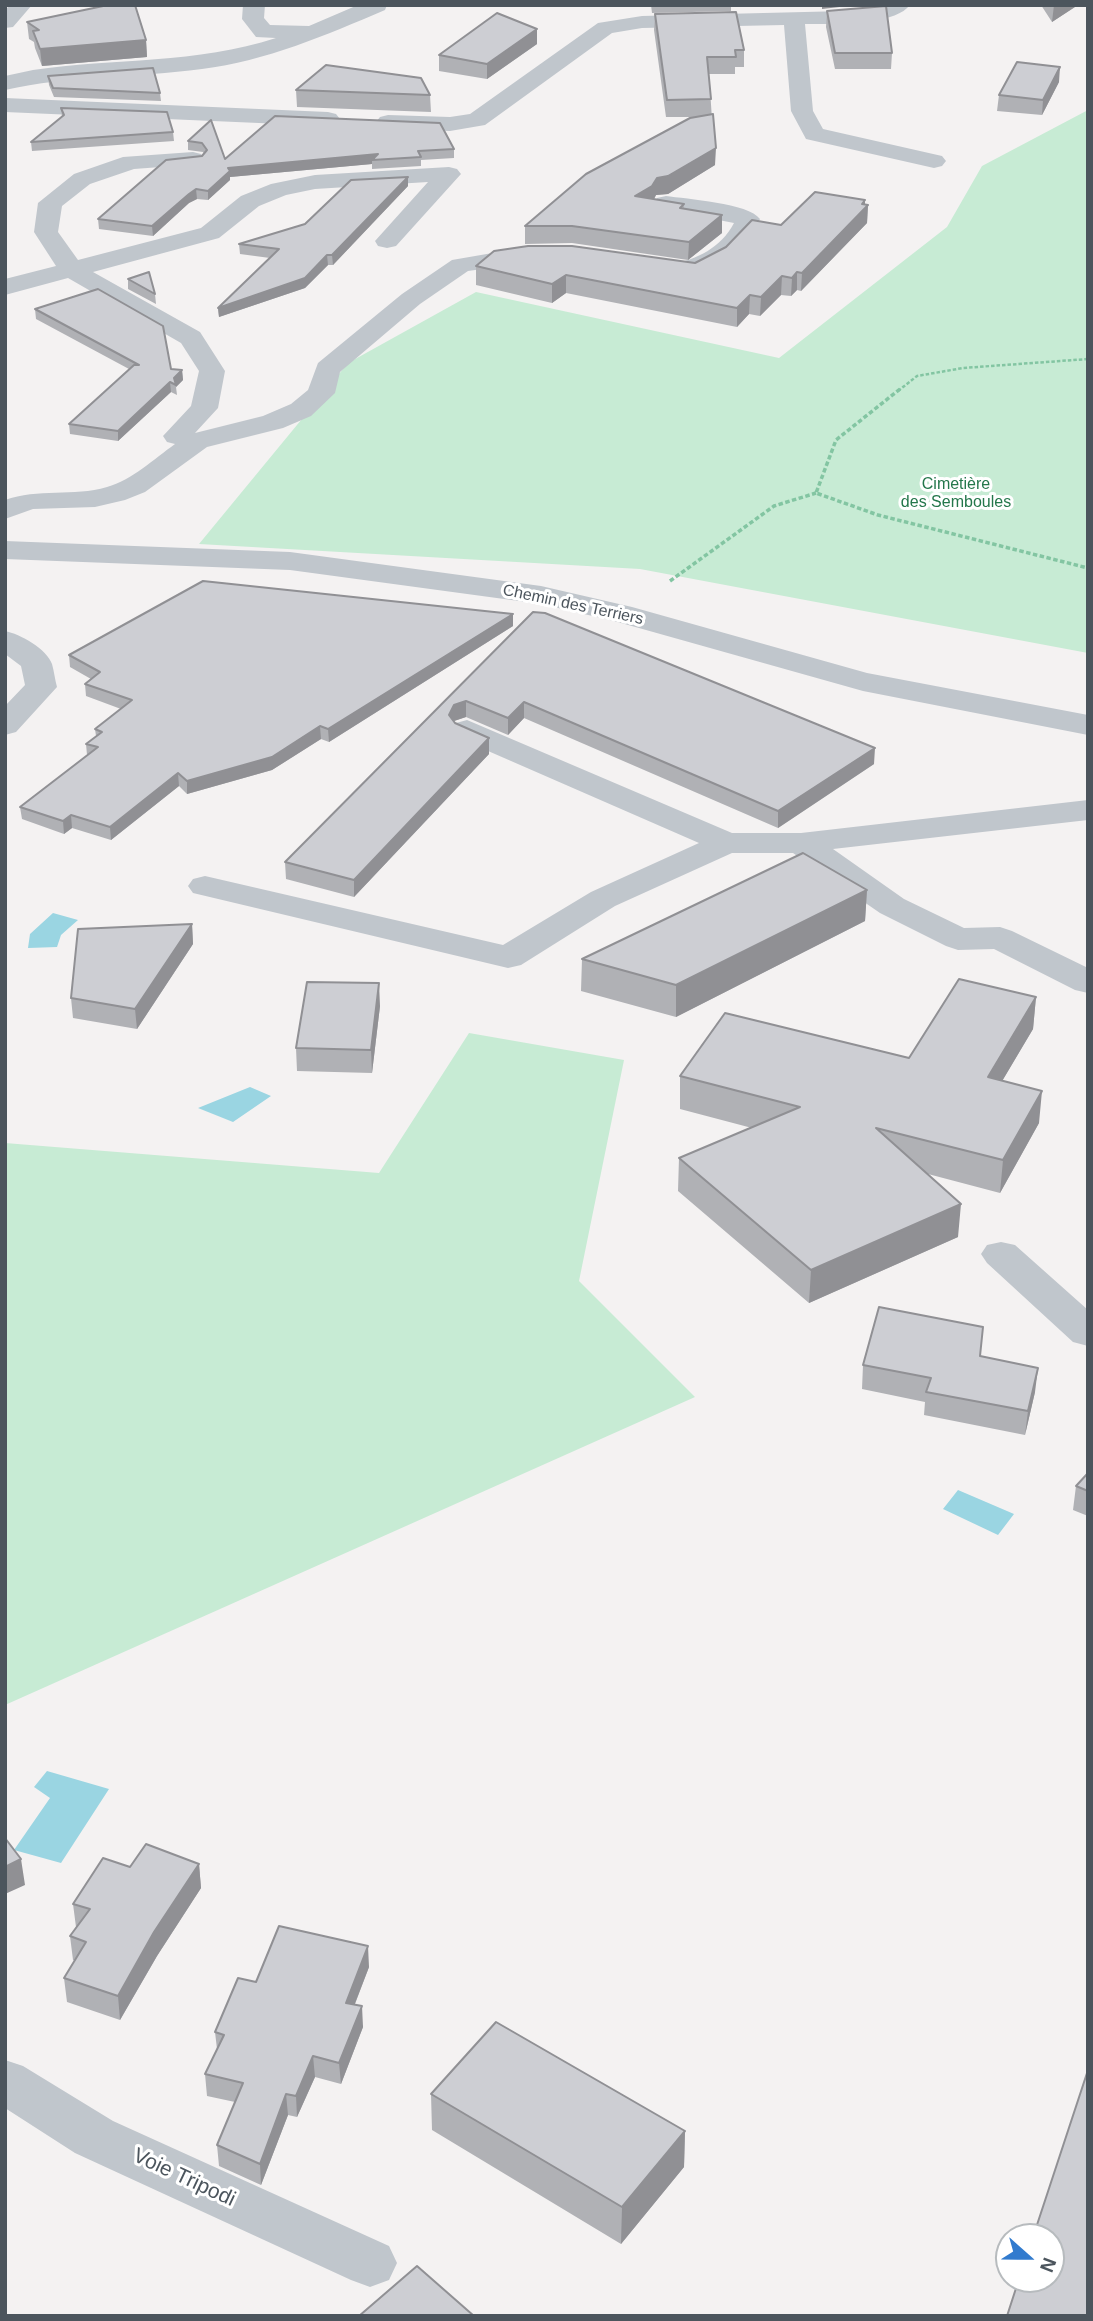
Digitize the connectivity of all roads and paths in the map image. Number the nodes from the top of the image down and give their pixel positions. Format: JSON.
{"nodes":[{"id":1,"x":22,"y":5,"type":"edge"},
{"id":2,"x":360,"y":5,"type":"edge"},
{"id":3,"x":377,"y":5,"type":"edge"},
{"id":4,"x":900,"y":5,"type":"edge"},
{"id":5,"x":278,"y":18,"type":"edge"},
{"id":6,"x":794,"y":18,"type":"junction"},
{"id":7,"x":5,"y":22,"type":"edge"},
{"id":8,"x":118,"y":68,"type":"junction"},
{"id":9,"x":14,"y":81,"type":"edge"},
{"id":10,"x":5,"y":105,"type":"edge"},
{"id":11,"x":53,"y":107,"type":"junction"},
{"id":12,"x":193,"y":159,"type":"edge"},
{"id":13,"x":934,"y":161,"type":"dead end"},
{"id":14,"x":666,"y":203,"type":"edge"},
{"id":15,"x":387,"y":241,"type":"dead end"},
{"id":16,"x":561,"y":254,"type":"edge"},
{"id":17,"x":656,"y":267,"type":"edge"},
{"id":18,"x":72,"y":270,"type":"junction"},
{"id":19,"x":5,"y":287,"type":"edge"},
{"id":20,"x":1088,"y":359,"type":"edge"},
{"id":21,"x":177,"y":436,"type":"dead end"},
{"id":22,"x":816,"y":493,"type":"junction"},
{"id":23,"x":5,"y":510,"type":"edge"},
{"id":24,"x":5,"y":550,"type":"edge"},
{"id":25,"x":1088,"y":568,"type":"edge"},
{"id":26,"x":670,"y":581,"type":"dead end"},
{"id":27,"x":5,"y":640,"type":"edge"},
{"id":28,"x":5,"y":725,"type":"edge"},
{"id":29,"x":1088,"y":725,"type":"edge"},
{"id":30,"x":467,"y":730,"type":"edge"},
{"id":31,"x":1088,"y":810,"type":"edge"},
{"id":32,"x":727,"y":843,"type":"junction"},
{"id":33,"x":801,"y":843,"type":"junction"},
{"id":34,"x":205,"y":886,"type":"dead end"},
{"id":35,"x":1088,"y":982,"type":"edge"},
{"id":36,"x":1001,"y":1254,"type":"dead end"},
{"id":37,"x":1088,"y":1333,"type":"edge"},
{"id":38,"x":5,"y":2081,"type":"edge"},
{"id":39,"x":370,"y":2263,"type":"dead end"}],
"edges":[{"from":1,"to":7,"type":"street"},
{"from":2,"to":5,"type":"street"},
{"from":3,"to":5,"type":"street"},
{"from":4,"to":6,"type":"street"},
{"from":5,"to":8,"type":"street"},
{"from":5,"to":8,"type":"street"},
{"from":6,"to":11,"type":"street"},
{"from":6,"to":13,"type":"street"},
{"from":8,"to":9,"type":"street"},
{"from":9,"to":11,"type":"street"},
{"from":10,"to":11,"type":"street"},
{"from":12,"to":18,"type":"street"},
{"from":14,"to":17,"type":"street"},
{"from":15,"to":18,"type":"street"},
{"from":16,"to":23,"type":"street"},
{"from":18,"to":19,"type":"street"},
{"from":18,"to":21,"type":"street"},
{"from":20,"to":22,"type":"path"},
{"from":22,"to":25,"type":"path"},
{"from":22,"to":26,"type":"path"},
{"from":24,"to":29,"type":"street","name":"Chemin des Terriers"},
{"from":27,"to":28,"type":"street"},
{"from":30,"to":32,"type":"street"},
{"from":31,"to":33,"type":"street"},
{"from":32,"to":33,"type":"street"},
{"from":32,"to":34,"type":"street"},
{"from":33,"to":35,"type":"street"},
{"from":36,"to":37,"type":"street"},
{"from":38,"to":39,"type":"street","name":"Voie Tripodi"}]}
